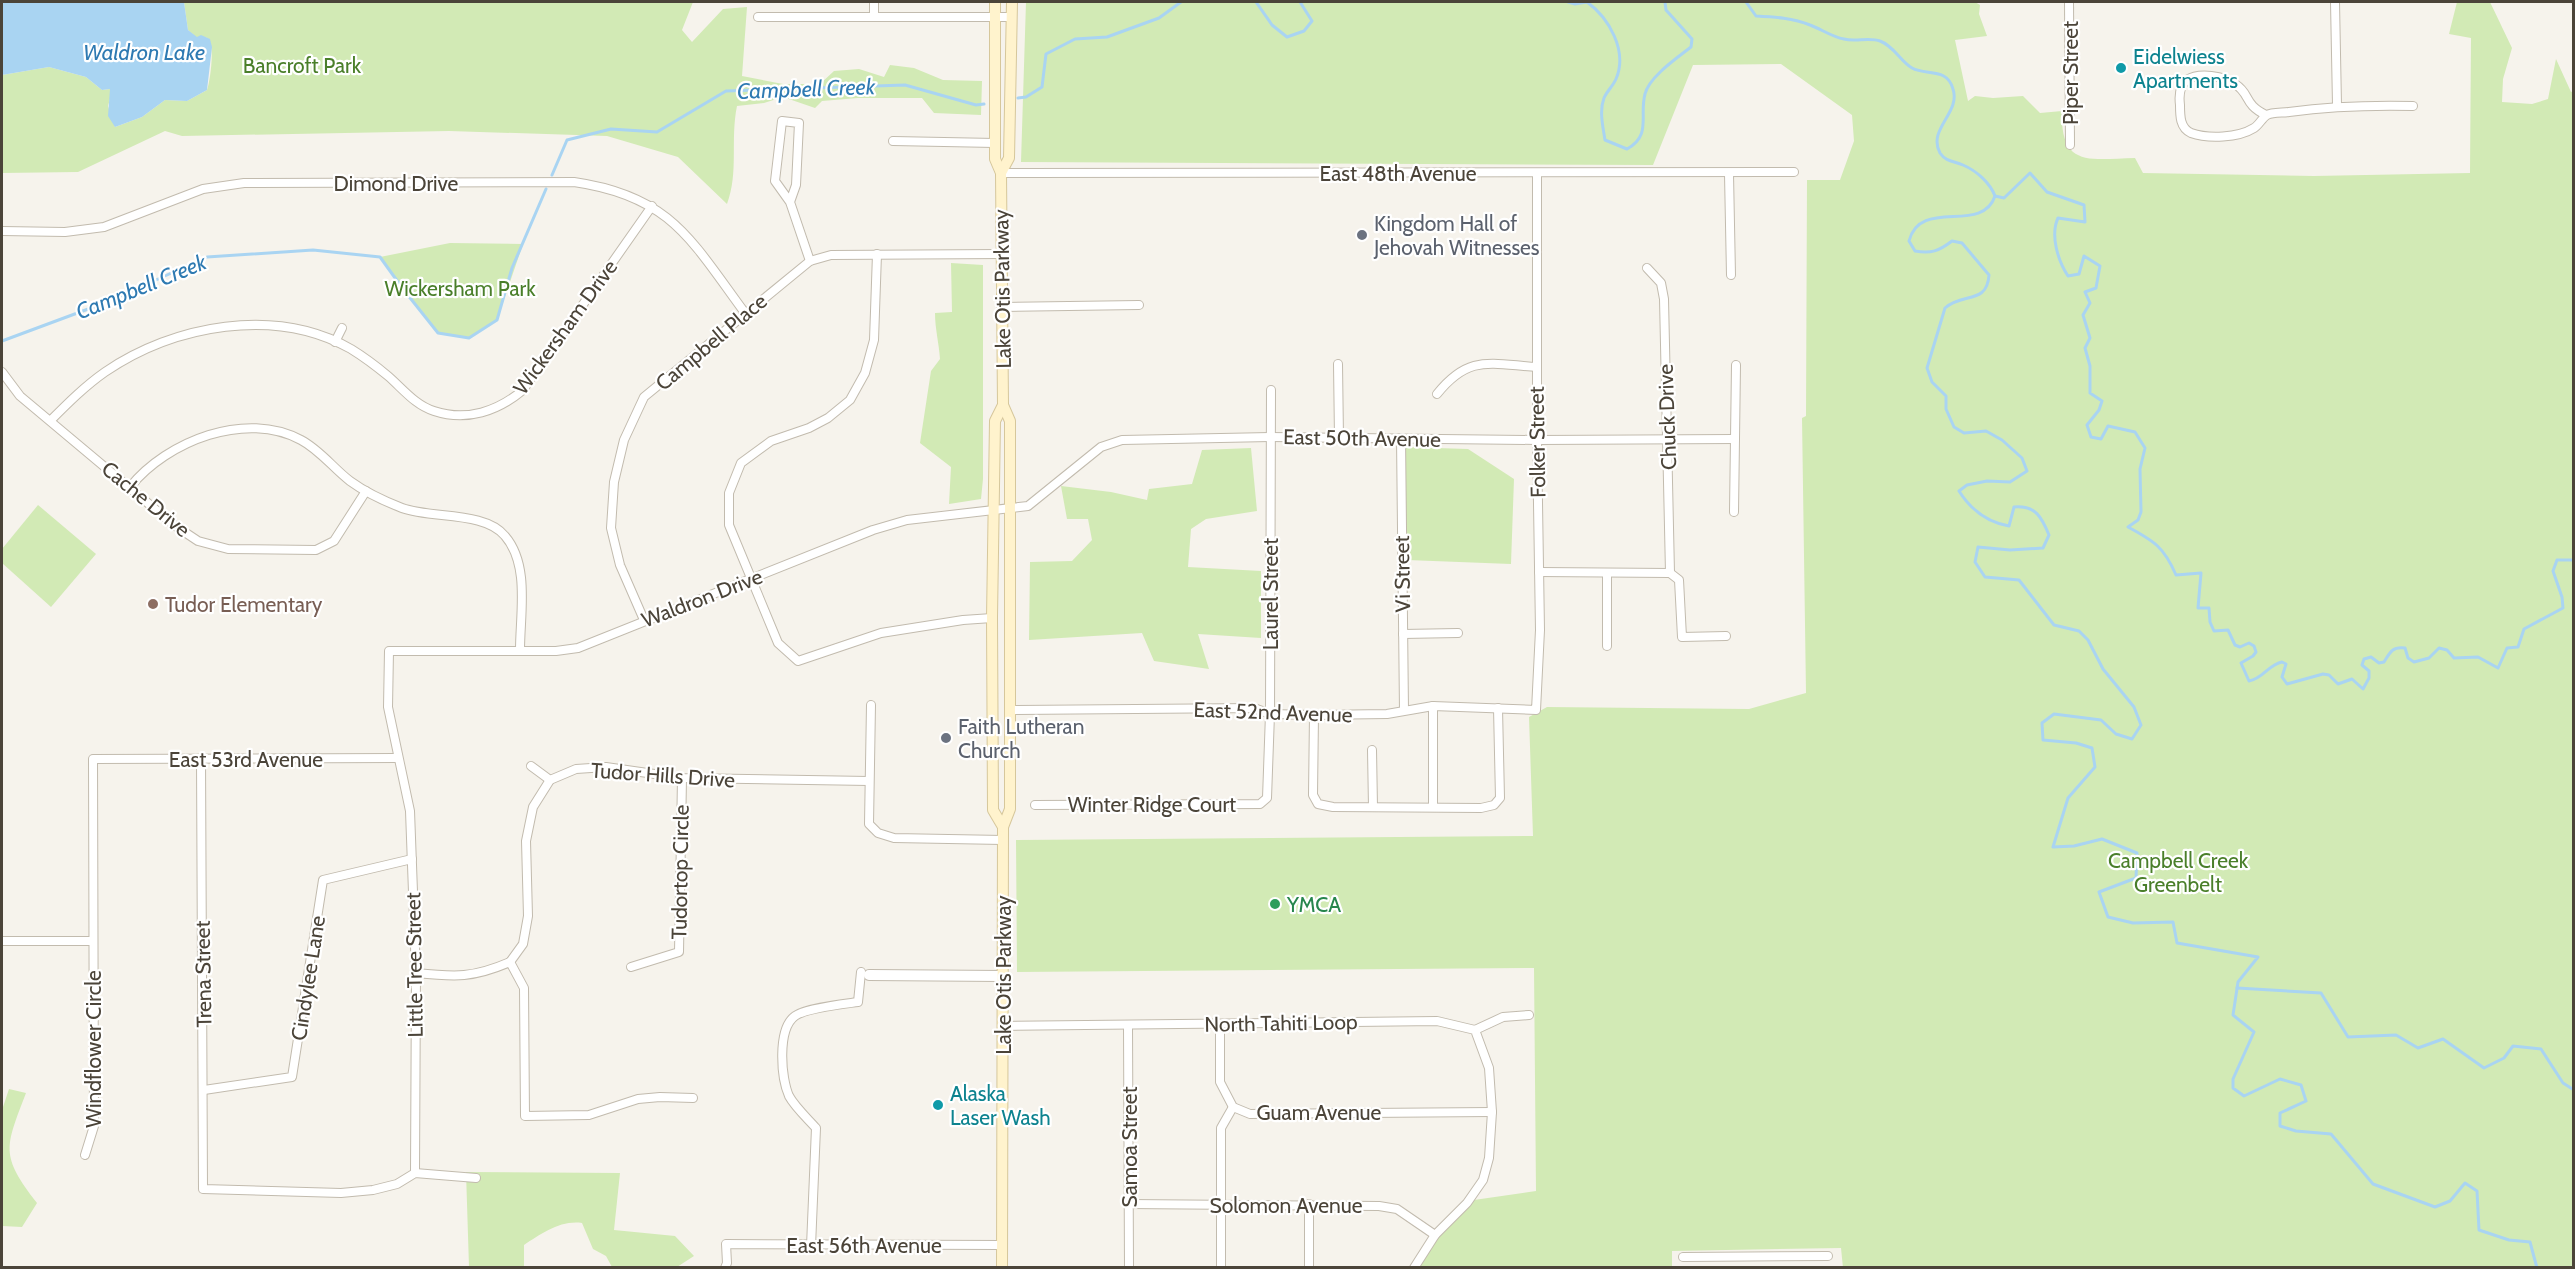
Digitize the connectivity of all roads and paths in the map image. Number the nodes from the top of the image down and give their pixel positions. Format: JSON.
{"nodes":[{"id":1,"x":874,"y":2,"type":"edge"},
{"id":2,"x":995,"y":2,"type":"edge"},
{"id":3,"x":1012,"y":2,"type":"edge"},
{"id":4,"x":2069,"y":2,"type":"edge"},
{"id":5,"x":2336,"y":2,"type":"edge"},
{"id":6,"x":874,"y":16,"type":"junction"},
{"id":7,"x":995,"y":16,"type":"junction"},
{"id":8,"x":758,"y":17,"type":"dead end"},
{"id":9,"x":1012,"y":17,"type":"junction"},
{"id":10,"x":2337,"y":105,"type":"junction"},
{"id":11,"x":2413,"y":106,"type":"dead end"},
{"id":12,"x":2266,"y":115,"type":"junction"},
{"id":13,"x":893,"y":141,"type":"dead end"},
{"id":14,"x":995,"y":143,"type":"junction"},
{"id":15,"x":2070,"y":146,"type":"dead end"},
{"id":16,"x":1794,"y":172,"type":"dead end"},
{"id":17,"x":1001,"y":173,"type":"junction"},
{"id":18,"x":1537,"y":173,"type":"junction"},
{"id":19,"x":1729,"y":174,"type":"junction"},
{"id":20,"x":790,"y":202,"type":"junction"},
{"id":21,"x":652,"y":206,"type":"junction"},
{"id":22,"x":2,"y":231,"type":"edge"},
{"id":23,"x":877,"y":254,"type":"junction"},
{"id":24,"x":1002,"y":254,"type":"junction"},
{"id":25,"x":810,"y":261,"type":"junction"},
{"id":26,"x":1647,"y":267,"type":"dead end"},
{"id":27,"x":1731,"y":275,"type":"dead end"},
{"id":28,"x":1139,"y":305,"type":"dead end"},
{"id":29,"x":1003,"y":307,"type":"junction"},
{"id":30,"x":745,"y":313,"type":"junction"},
{"id":31,"x":342,"y":328,"type":"dead end"},
{"id":32,"x":335,"y":342,"type":"junction"},
{"id":33,"x":1338,"y":364,"type":"dead end"},
{"id":34,"x":1736,"y":366,"type":"dead end"},
{"id":35,"x":1537,"y":367,"type":"junction"},
{"id":36,"x":2,"y":372,"type":"edge"},
{"id":37,"x":1271,"y":390,"type":"dead end"},
{"id":38,"x":1437,"y":394,"type":"dead end"},
{"id":39,"x":1003,"y":405,"type":"junction"},
{"id":40,"x":51,"y":420,"type":"junction"},
{"id":41,"x":1270,"y":437,"type":"junction"},
{"id":42,"x":1340,"y":438,"type":"junction"},
{"id":43,"x":1401,"y":438,"type":"junction"},
{"id":44,"x":1669,"y":439,"type":"junction"},
{"id":45,"x":1735,"y":439,"type":"junction"},
{"id":46,"x":1537,"y":440,"type":"junction"},
{"id":47,"x":130,"y":487,"type":"junction"},
{"id":48,"x":366,"y":491,"type":"junction"},
{"id":49,"x":1010,"y":510,"type":"junction"},
{"id":50,"x":994,"y":511,"type":"junction"},
{"id":51,"x":1734,"y":512,"type":"dead end"},
{"id":52,"x":504,"y":519,"type":"dead end"},
{"id":53,"x":497,"y":528,"type":"junction"},
{"id":54,"x":1539,"y":572,"type":"junction"},
{"id":55,"x":1607,"y":573,"type":"junction"},
{"id":56,"x":1670,"y":573,"type":"junction"},
{"id":57,"x":753,"y":578,"type":"junction"},
{"id":58,"x":992,"y":618,"type":"junction"},
{"id":59,"x":644,"y":620,"type":"junction"},
{"id":60,"x":1458,"y":633,"type":"dead end"},
{"id":61,"x":1403,"y":634,"type":"junction"},
{"id":62,"x":1726,"y":636,"type":"dead end"},
{"id":63,"x":1607,"y":646,"type":"dead end"},
{"id":64,"x":520,"y":650,"type":"junction"},
{"id":65,"x":389,"y":651,"type":"joint"},
{"id":66,"x":871,"y":705,"type":"dead end"},
{"id":67,"x":1432,"y":706,"type":"junction"},
{"id":68,"x":1498,"y":708,"type":"junction"},
{"id":69,"x":1010,"y":710,"type":"junction"},
{"id":70,"x":1404,"y":710,"type":"junction"},
{"id":71,"x":1536,"y":710,"type":"joint"},
{"id":72,"x":1270,"y":714,"type":"junction"},
{"id":73,"x":1314,"y":715,"type":"junction"},
{"id":74,"x":1372,"y":750,"type":"dead end"},
{"id":75,"x":398,"y":758,"type":"junction"},
{"id":76,"x":93,"y":759,"type":"joint"},
{"id":77,"x":201,"y":759,"type":"junction"},
{"id":78,"x":531,"y":766,"type":"dead end"},
{"id":79,"x":682,"y":778,"type":"junction"},
{"id":80,"x":550,"y":780,"type":"junction"},
{"id":81,"x":870,"y":782,"type":"junction"},
{"id":82,"x":1267,"y":798,"type":"joint"},
{"id":83,"x":1035,"y":805,"type":"dead end"},
{"id":84,"x":1373,"y":807,"type":"junction"},
{"id":85,"x":1433,"y":807,"type":"junction"},
{"id":86,"x":1003,"y":827,"type":"junction"},
{"id":87,"x":1004,"y":840,"type":"junction"},
{"id":88,"x":412,"y":859,"type":"junction"},
{"id":89,"x":2,"y":941,"type":"edge"},
{"id":90,"x":93,"y":941,"type":"junction"},
{"id":91,"x":510,"y":962,"type":"junction"},
{"id":92,"x":631,"y":967,"type":"dead end"},
{"id":93,"x":416,"y":973,"type":"junction"},
{"id":94,"x":865,"y":974,"type":"joint"},
{"id":95,"x":1002,"y":976,"type":"junction"},
{"id":96,"x":1529,"y":1015,"type":"dead end"},
{"id":97,"x":1220,"y":1024,"type":"junction"},
{"id":98,"x":1002,"y":1026,"type":"junction"},
{"id":99,"x":1128,"y":1026,"type":"junction"},
{"id":100,"x":1475,"y":1030,"type":"junction"},
{"id":101,"x":204,"y":1090,"type":"junction"},
{"id":102,"x":693,"y":1098,"type":"dead end"},
{"id":103,"x":1233,"y":1107,"type":"junction"},
{"id":104,"x":1492,"y":1112,"type":"junction"},
{"id":105,"x":85,"y":1155,"type":"dead end"},
{"id":106,"x":415,"y":1173,"type":"junction"},
{"id":107,"x":476,"y":1178,"type":"dead end"},
{"id":108,"x":1129,"y":1204,"type":"junction"},
{"id":109,"x":1222,"y":1204,"type":"junction"},
{"id":110,"x":1309,"y":1204,"type":"junction"},
{"id":111,"x":1435,"y":1235,"type":"junction"},
{"id":112,"x":1002,"y":1245,"type":"junction"},
{"id":113,"x":811,"y":1246,"type":"junction"},
{"id":114,"x":1828,"y":1256,"type":"dead end"},
{"id":115,"x":1683,"y":1257,"type":"dead end"},
{"id":116,"x":1755,"y":1257,"type":"junction"},
{"id":117,"x":728,"y":1266,"type":"edge"},
{"id":118,"x":1002,"y":1268,"type":"edge"},
{"id":119,"x":1129,"y":1268,"type":"edge"},
{"id":120,"x":1221,"y":1268,"type":"edge"},
{"id":121,"x":1309,"y":1268,"type":"edge"},
{"id":122,"x":1414,"y":1268,"type":"edge"},
{"id":123,"x":1755,"y":1268,"type":"edge"}],
"edges":[{"from":1,"to":6,"type":"street"},
{"from":2,"to":7,"type":"main road","name":"Lake Otis Parkway"},
{"from":3,"to":9,"type":"main road","name":"Lake Otis Parkway"},
{"from":4,"to":15,"type":"street","name":"Piper Street"},
{"from":5,"to":10,"type":"street"},
{"from":6,"to":7,"type":"street"},
{"from":6,"to":8,"type":"street"},
{"from":7,"to":9,"type":"street"},
{"from":7,"to":14,"type":"main road","name":"Lake Otis Parkway"},
{"from":9,"to":17,"type":"main road","name":"Lake Otis Parkway"},
{"from":10,"to":11,"type":"street"},
{"from":10,"to":12,"type":"street"},
{"from":12,"to":12,"type":"street"},
{"from":13,"to":14,"type":"street"},
{"from":14,"to":17,"type":"main road","name":"Lake Otis Parkway"},
{"from":16,"to":19,"type":"street","name":"East 48th Avenue"},
{"from":17,"to":18,"type":"street","name":"East 48th Avenue"},
{"from":17,"to":24,"type":"main road","name":"Lake Otis Parkway"},
{"from":18,"to":19,"type":"street","name":"East 48th Avenue"},
{"from":18,"to":35,"type":"street","name":"Folker Street"},
{"from":19,"to":27,"type":"street"},
{"from":20,"to":20,"type":"street"},
{"from":20,"to":25,"type":"street"},
{"from":21,"to":22,"type":"street","name":"Dimond Drive"},
{"from":21,"to":30,"type":"street","name":"Dimond Drive"},
{"from":21,"to":32,"type":"street","name":"Wickersham Drive"},
{"from":23,"to":24,"type":"street","name":"Campbell Place"},
{"from":23,"to":25,"type":"street","name":"Campbell Place"},
{"from":23,"to":57,"type":"street"},
{"from":24,"to":29,"type":"main road","name":"Lake Otis Parkway"},
{"from":25,"to":30,"type":"street","name":"Campbell Place"},
{"from":26,"to":44,"type":"street","name":"Chuck Drive"},
{"from":28,"to":29,"type":"street"},
{"from":29,"to":39,"type":"main road","name":"Lake Otis Parkway"},
{"from":30,"to":59,"type":"street","name":"Campbell Place"},
{"from":31,"to":32,"type":"street"},
{"from":32,"to":40,"type":"street","name":"Wickersham Drive"},
{"from":33,"to":42,"type":"street"},
{"from":34,"to":45,"type":"street"},
{"from":35,"to":38,"type":"street"},
{"from":35,"to":46,"type":"street","name":"Folker Street"},
{"from":36,"to":40,"type":"street","name":"Cache Drive"},
{"from":37,"to":41,"type":"street","name":"Laurel Street"},
{"from":39,"to":49,"type":"main road","name":"Lake Otis Parkway"},
{"from":39,"to":50,"type":"main road","name":"Lake Otis Parkway"},
{"from":40,"to":47,"type":"street","name":"Cache Drive"},
{"from":41,"to":42,"type":"street","name":"East 50th Avenue"},
{"from":41,"to":49,"type":"street","name":"East 50th Avenue"},
{"from":41,"to":72,"type":"street","name":"Laurel Street"},
{"from":42,"to":43,"type":"street","name":"East 50th Avenue"},
{"from":43,"to":46,"type":"street","name":"East 50th Avenue"},
{"from":43,"to":61,"type":"street","name":"Vi Street"},
{"from":44,"to":45,"type":"street","name":"East 50th Avenue"},
{"from":44,"to":46,"type":"street","name":"East 50th Avenue"},
{"from":44,"to":56,"type":"street","name":"Chuck Drive"},
{"from":45,"to":51,"type":"street"},
{"from":46,"to":54,"type":"street","name":"Folker Street"},
{"from":47,"to":48,"type":"street"},
{"from":47,"to":48,"type":"street","name":"Cache Drive"},
{"from":48,"to":53,"type":"street"},
{"from":49,"to":50,"type":"street","name":"Waldron Drive"},
{"from":49,"to":69,"type":"main road","name":"Lake Otis Parkway"},
{"from":50,"to":57,"type":"street","name":"Waldron Drive"},
{"from":50,"to":58,"type":"main road","name":"Lake Otis Parkway"},
{"from":52,"to":53,"type":"street"},
{"from":53,"to":64,"type":"street"},
{"from":54,"to":55,"type":"street"},
{"from":54,"to":71,"type":"street","name":"Folker Street"},
{"from":55,"to":56,"type":"street"},
{"from":55,"to":63,"type":"street"},
{"from":56,"to":62,"type":"street"},
{"from":57,"to":58,"type":"street"},
{"from":57,"to":59,"type":"street","name":"Waldron Drive"},
{"from":58,"to":86,"type":"main road","name":"Lake Otis Parkway"},
{"from":59,"to":64,"type":"street","name":"Waldron Drive"},
{"from":60,"to":61,"type":"street"},
{"from":61,"to":70,"type":"street","name":"Vi Street"},
{"from":64,"to":65,"type":"street","name":"Waldron Drive"},
{"from":65,"to":75,"type":"street","name":"Little Tree Street"},
{"from":66,"to":81,"type":"street"},
{"from":67,"to":68,"type":"street","name":"East 52nd Avenue"},
{"from":67,"to":70,"type":"street","name":"East 52nd Avenue"},
{"from":67,"to":85,"type":"street"},
{"from":68,"to":71,"type":"street","name":"East 52nd Avenue"},
{"from":68,"to":85,"type":"street"},
{"from":69,"to":72,"type":"street","name":"East 52nd Avenue"},
{"from":69,"to":86,"type":"main road","name":"Lake Otis Parkway"},
{"from":70,"to":73,"type":"street","name":"East 52nd Avenue"},
{"from":72,"to":73,"type":"street","name":"East 52nd Avenue"},
{"from":72,"to":82,"type":"street","name":"Laurel Street"},
{"from":73,"to":84,"type":"street"},
{"from":74,"to":84,"type":"street"},
{"from":75,"to":77,"type":"street","name":"East 53rd Avenue"},
{"from":75,"to":88,"type":"street","name":"Little Tree Street"},
{"from":76,"to":77,"type":"street","name":"East 53rd Avenue"},
{"from":76,"to":90,"type":"street","name":"Windflower Circle"},
{"from":77,"to":101,"type":"street","name":"Trena Street"},
{"from":78,"to":80,"type":"street"},
{"from":79,"to":80,"type":"street","name":"Tudor Hills Drive"},
{"from":79,"to":81,"type":"street","name":"Tudor Hills Drive"},
{"from":79,"to":92,"type":"street","name":"Tudortop Circle"},
{"from":80,"to":91,"type":"street"},
{"from":81,"to":87,"type":"street"},
{"from":82,"to":83,"type":"street","name":"Winter Ridge Court"},
{"from":84,"to":85,"type":"street"},
{"from":86,"to":87,"type":"main road","name":"Lake Otis Parkway"},
{"from":87,"to":95,"type":"main road","name":"Lake Otis Parkway"},
{"from":88,"to":93,"type":"street","name":"Little Tree Street"},
{"from":88,"to":101,"type":"street","name":"Cindylee Lane"},
{"from":89,"to":90,"type":"street"},
{"from":90,"to":105,"type":"street","name":"Windflower Circle"},
{"from":91,"to":93,"type":"street"},
{"from":91,"to":102,"type":"street"},
{"from":93,"to":106,"type":"street","name":"Little Tree Street"},
{"from":94,"to":95,"type":"street"},
{"from":94,"to":113,"type":"street"},
{"from":95,"to":98,"type":"main road","name":"Lake Otis Parkway"},
{"from":96,"to":100,"type":"street"},
{"from":97,"to":99,"type":"street","name":"North Tahiti Loop"},
{"from":97,"to":100,"type":"street","name":"North Tahiti Loop"},
{"from":97,"to":103,"type":"street","name":"Guam Avenue"},
{"from":98,"to":99,"type":"street","name":"North Tahiti Loop"},
{"from":98,"to":112,"type":"main road","name":"Lake Otis Parkway"},
{"from":99,"to":108,"type":"street","name":"Samoa Street"},
{"from":100,"to":104,"type":"street"},
{"from":101,"to":106,"type":"street","name":"Trena Street"},
{"from":103,"to":104,"type":"street","name":"Guam Avenue"},
{"from":103,"to":109,"type":"street"},
{"from":104,"to":111,"type":"street"},
{"from":106,"to":107,"type":"street"},
{"from":108,"to":109,"type":"street","name":"Solomon Avenue"},
{"from":108,"to":119,"type":"street","name":"Samoa Street"},
{"from":109,"to":110,"type":"street","name":"Solomon Avenue"},
{"from":109,"to":120,"type":"street"},
{"from":110,"to":111,"type":"street","name":"Solomon Avenue"},
{"from":110,"to":121,"type":"street"},
{"from":111,"to":122,"type":"street"},
{"from":112,"to":113,"type":"street","name":"East 56th Avenue"},
{"from":112,"to":118,"type":"main road","name":"Lake Otis Parkway"},
{"from":113,"to":117,"type":"street","name":"East 56th Avenue"},
{"from":114,"to":116,"type":"street"},
{"from":115,"to":116,"type":"street"},
{"from":116,"to":123,"type":"street"}]}
